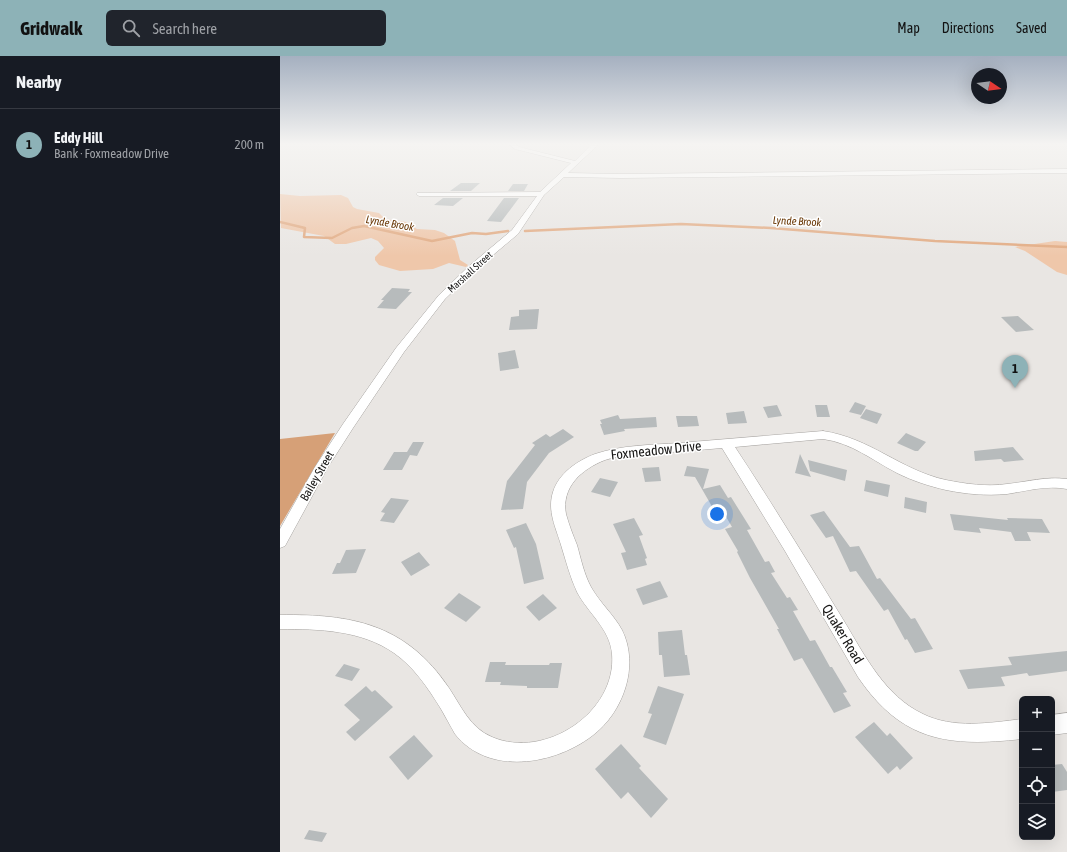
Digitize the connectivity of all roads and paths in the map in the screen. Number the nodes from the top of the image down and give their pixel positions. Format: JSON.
{"nodes":[{"id":1,"x":556,"y":181,"type":"edge"},
{"id":2,"x":419,"y":194,"type":"dead end"},
{"id":3,"x":542,"y":194,"type":"junction"},
{"id":4,"x":357,"y":411,"type":"joint"},
{"id":5,"x":726,"y":443,"type":"junction"},
{"id":6,"x":1067,"y":484,"type":"edge"},
{"id":7,"x":280,"y":542,"type":"edge"},
{"id":8,"x":280,"y":622,"type":"edge"},
{"id":9,"x":1067,"y":723,"type":"edge"},
{"id":10,"x":1055,"y":725,"type":"edge"},
{"id":11,"x":1019,"y":729,"type":"edge"}],
"edges":[{"from":1,"to":3,"type":"street","name":"Marshall Street"},
{"from":2,"to":3,"type":"street"},
{"from":3,"to":4,"type":"street","name":"Marshall Street"},
{"from":4,"to":7,"type":"street","name":"Bailey Street"},
{"from":5,"to":6,"type":"street","name":"Foxmeadow Drive"},
{"from":5,"to":8,"type":"street","name":"Foxmeadow Drive"},
{"from":5,"to":11,"type":"street","name":"Quaker Road"},
{"from":9,"to":10,"type":"street"}]}
